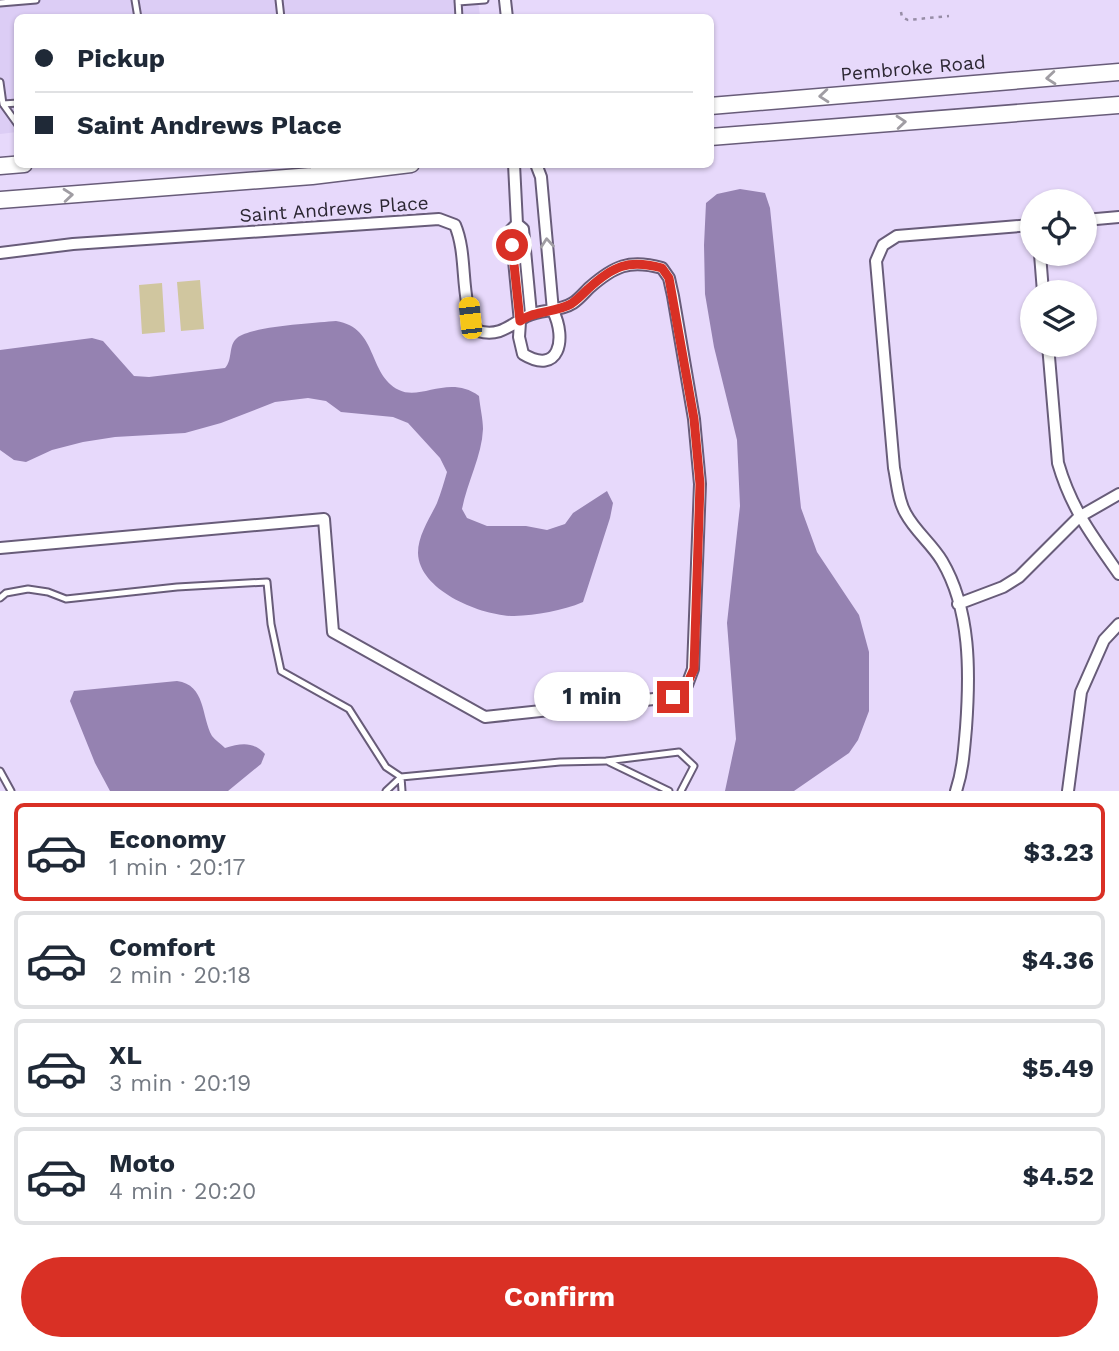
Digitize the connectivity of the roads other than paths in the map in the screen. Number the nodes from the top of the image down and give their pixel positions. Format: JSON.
{"nodes":[{"id":1,"x":36,"y":0,"type":"edge"},
{"id":2,"x":485,"y":0,"type":"edge"},
{"id":3,"x":458,"y":1,"type":"edge"},
{"id":4,"x":0,"y":3,"type":"edge"},
{"id":5,"x":1119,"y":72,"type":"edge"},
{"id":6,"x":0,"y":82,"type":"edge"},
{"id":7,"x":2,"y":104,"type":"edge"},
{"id":8,"x":1119,"y":105,"type":"edge"},
{"id":9,"x":714,"y":106,"type":"edge"},
{"id":10,"x":14,"y":120,"type":"edge"},
{"id":11,"x":714,"y":137,"type":"edge"},
{"id":12,"x":378,"y":168,"type":"edge"},
{"id":13,"x":514,"y":168,"type":"edge"},
{"id":14,"x":538,"y":168,"type":"edge"},
{"id":15,"x":0,"y":200,"type":"edge"},
{"id":16,"x":1119,"y":217,"type":"edge"},
{"id":17,"x":1097,"y":219,"type":"edge"},
{"id":18,"x":517,"y":224,"type":"junction"},
{"id":19,"x":1020,"y":226,"type":"edge"},
{"id":20,"x":0,"y":253,"type":"edge"},
{"id":21,"x":553,"y":312,"type":"junction"},
{"id":22,"x":531,"y":314,"type":"junction"},
{"id":23,"x":520,"y":321,"type":"junction"},
{"id":24,"x":1049,"y":357,"type":"edge"},
{"id":25,"x":1119,"y":494,"type":"edge"},
{"id":26,"x":1079,"y":517,"type":"junction"},
{"id":27,"x":0,"y":548,"type":"edge"},
{"id":28,"x":1119,"y":574,"type":"edge"},
{"id":29,"x":0,"y":598,"type":"edge"},
{"id":30,"x":958,"y":604,"type":"junction"},
{"id":31,"x":1119,"y":624,"type":"edge"},
{"id":32,"x":606,"y":761,"type":"junction"},
{"id":33,"x":0,"y":771,"type":"edge"},
{"id":34,"x":401,"y":776,"type":"junction"},
{"id":35,"x":11,"y":791,"type":"edge"},
{"id":36,"x":386,"y":791,"type":"edge"},
{"id":37,"x":401,"y":791,"type":"edge"},
{"id":38,"x":669,"y":791,"type":"edge"},
{"id":39,"x":681,"y":791,"type":"edge"},
{"id":40,"x":956,"y":791,"type":"edge"},
{"id":41,"x":1068,"y":791,"type":"edge"}],
"edges":[{"from":1,"to":4,"type":"lane"},
{"from":2,"to":3,"type":"lane"},
{"from":5,"to":9,"type":"main road","name":"Pembroke Road","one_way":true},
{"from":6,"to":7,"type":"lane"},
{"from":7,"to":10,"type":"lane"},
{"from":11,"to":8,"type":"main road","one_way":true},
{"from":15,"to":12,"type":"main road","one_way":true},
{"from":13,"to":18,"type":"street"},
{"from":21,"to":14,"type":"street","one_way":true},
{"from":16,"to":17,"type":"street"},
{"from":18,"to":22,"type":"street"},
{"from":18,"to":23,"type":"street"},
{"from":19,"to":30,"type":"street"},
{"from":20,"to":23,"type":"street","name":"Saint Andrews Place"},
{"from":21,"to":22,"type":"street","name":"Saint Andrews Place"},
{"from":21,"to":23,"type":"street"},
{"from":21,"to":27,"type":"street","name":"Saint Andrews Place"},
{"from":22,"to":23,"type":"street","name":"Saint Andrews Place"},
{"from":24,"to":26,"type":"street"},
{"from":25,"to":26,"type":"street"},
{"from":26,"to":28,"type":"street"},
{"from":26,"to":30,"type":"street"},
{"from":29,"to":34,"type":"lane"},
{"from":30,"to":40,"type":"street"},
{"from":31,"to":41,"type":"street"},
{"from":32,"to":34,"type":"lane"},
{"from":32,"to":38,"type":"lane"},
{"from":32,"to":39,"type":"lane"},
{"from":33,"to":35,"type":"lane"},
{"from":34,"to":36,"type":"lane"},
{"from":34,"to":37,"type":"lane"}]}
